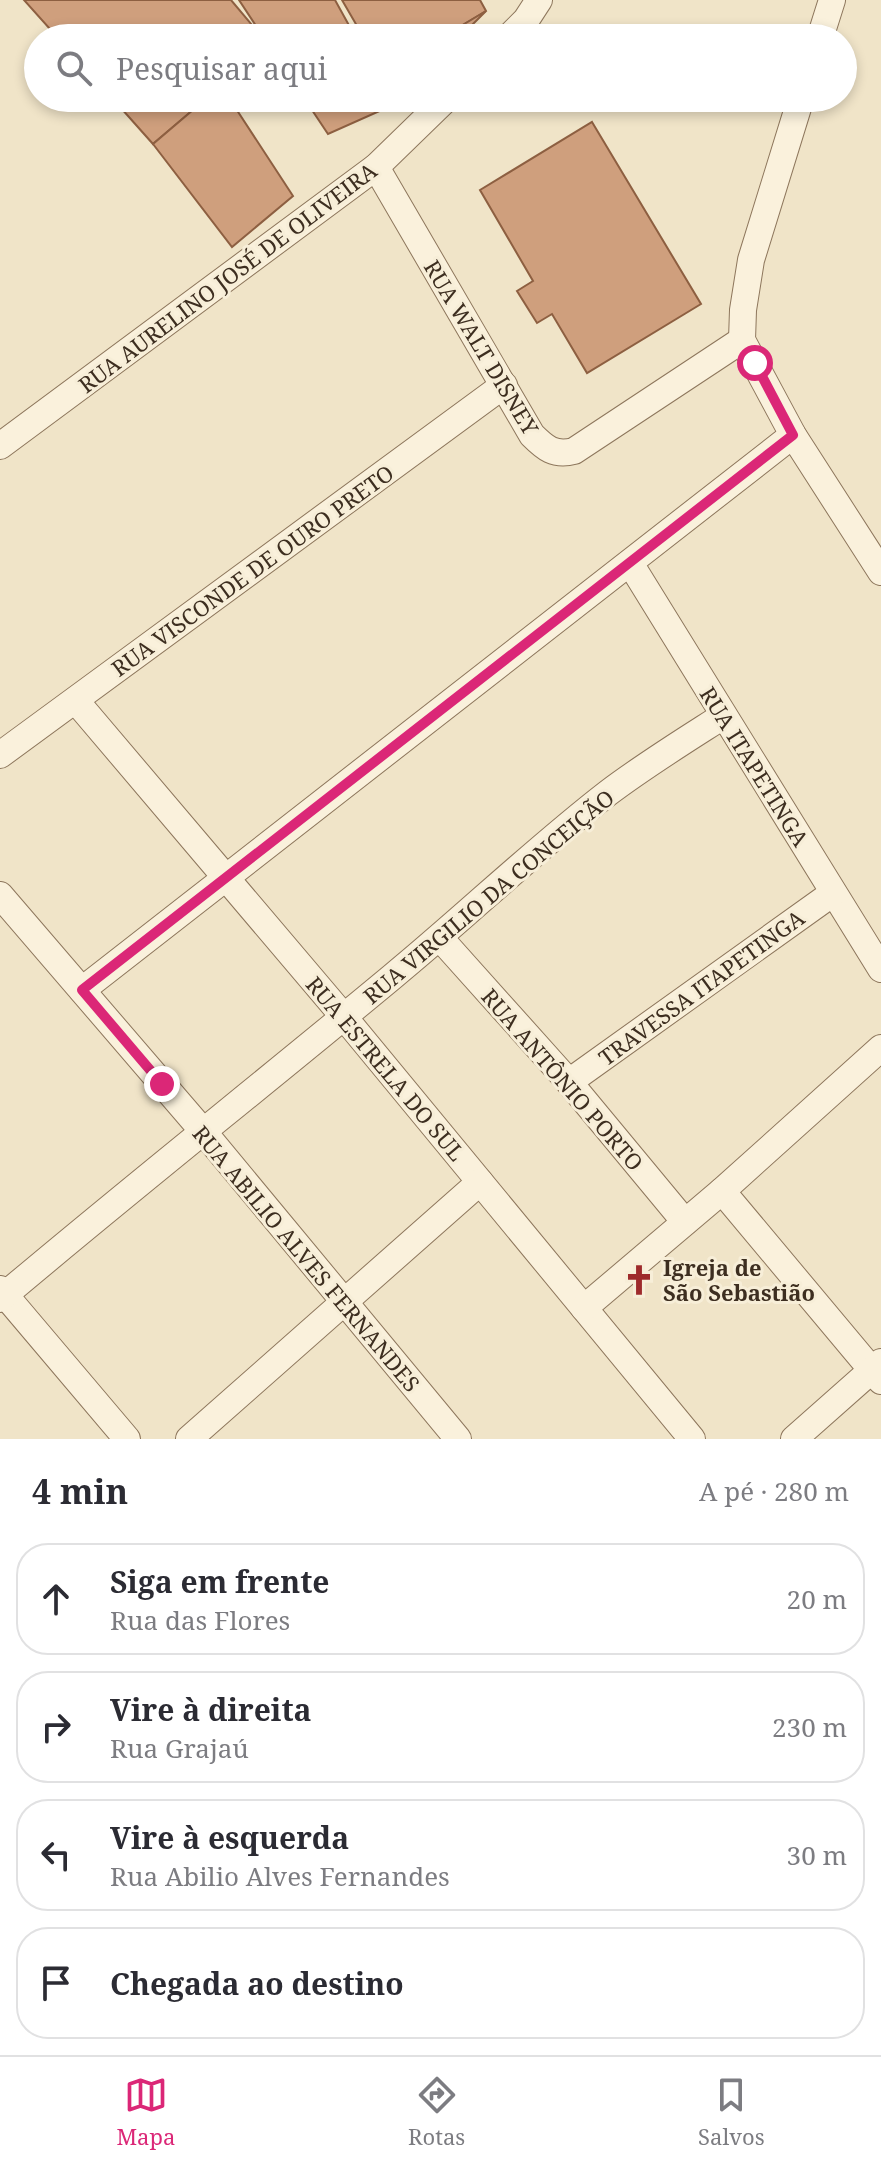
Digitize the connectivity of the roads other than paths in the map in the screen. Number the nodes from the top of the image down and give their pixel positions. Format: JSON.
{"nodes":[{"id":1,"x":832,"y":0,"type":"edge"},
{"id":2,"x":824,"y":24,"type":"edge"},
{"id":3,"x":433,"y":112,"type":"edge"},
{"id":4,"x":797,"y":112,"type":"edge"},
{"id":5,"x":376,"y":167,"type":"junction"},
{"id":6,"x":742,"y":340,"type":"junction"},
{"id":7,"x":504,"y":385,"type":"junction"},
{"id":8,"x":793,"y":435,"type":"junction"},
{"id":9,"x":0,"y":446,"type":"edge"},
{"id":10,"x":630,"y":563,"type":"junction"},
{"id":11,"x":881,"y":572,"type":"edge"},
{"id":12,"x":76,"y":701,"type":"junction"},
{"id":13,"x":723,"y":716,"type":"junction"},
{"id":14,"x":0,"y":755,"type":"edge"},
{"id":15,"x":227,"y":878,"type":"junction"},
{"id":16,"x":833,"y":893,"type":"junction"},
{"id":17,"x":0,"y":895,"type":"edge"},
{"id":18,"x":440,"y":938,"type":"junction"},
{"id":19,"x":881,"y":969,"type":"edge"},
{"id":20,"x":82,"y":990,"type":"junction"},
{"id":21,"x":344,"y":1017,"type":"junction"},
{"id":22,"x":881,"y":1048,"type":"edge"},
{"id":23,"x":569,"y":1082,"type":"junction"},
{"id":24,"x":202,"y":1130,"type":"junction"},
{"id":25,"x":480,"y":1182,"type":"junction"},
{"id":26,"x":722,"y":1191,"type":"junction"},
{"id":27,"x":685,"y":1222,"type":"junction"},
{"id":28,"x":2,"y":1295,"type":"edge"},
{"id":29,"x":344,"y":1302,"type":"junction"},
{"id":30,"x":584,"y":1308,"type":"junction"},
{"id":31,"x":878,"y":1371,"type":"edge"},
{"id":32,"x":127,"y":1439,"type":"edge"},
{"id":33,"x":189,"y":1439,"type":"edge"},
{"id":34,"x":458,"y":1439,"type":"edge"},
{"id":35,"x":692,"y":1439,"type":"edge"},
{"id":36,"x":794,"y":1439,"type":"edge"}],
"edges":[{"from":1,"to":2,"type":"street"},
{"from":3,"to":5,"type":"street","name":"RUA AURELINO JOSÉ DE OLIVEIRA"},
{"from":4,"to":6,"type":"street"},
{"from":5,"to":7,"type":"street","name":"RUA WALT DISNEY"},
{"from":5,"to":9,"type":"street","name":"RUA AURELINO JOSÉ DE OLIVEIRA"},
{"from":6,"to":7,"type":"street","name":"RUA WALT DISNEY"},
{"from":6,"to":8,"type":"street"},
{"from":7,"to":12,"type":"street","name":"RUA VISCONDE DE OURO PRETO"},
{"from":8,"to":10,"type":"street"},
{"from":8,"to":11,"type":"street"},
{"from":10,"to":13,"type":"street","name":"RUA ITAPETINGA"},
{"from":10,"to":15,"type":"street"},
{"from":12,"to":14,"type":"street","name":"RUA VISCONDE DE OURO PRETO"},
{"from":12,"to":15,"type":"street","name":"RUA ESTRELA DO SUL"},
{"from":13,"to":16,"type":"street","name":"RUA ITAPETINGA"},
{"from":13,"to":18,"type":"street","name":"RUA VIRGILIO DA CONCEIÇÃO"},
{"from":15,"to":20,"type":"street"},
{"from":15,"to":21,"type":"street","name":"RUA ESTRELA DO SUL"},
{"from":16,"to":19,"type":"street","name":"RUA ITAPETINGA"},
{"from":16,"to":23,"type":"street","name":"TRAVESSA ITAPETINGA"},
{"from":17,"to":20,"type":"street","name":"RUA ABILIO ALVES FERNANDES"},
{"from":18,"to":21,"type":"street","name":"RUA VIRGILIO DA CONCEIÇÃO"},
{"from":18,"to":23,"type":"street","name":"RUA ANTÔNIO PORTO"},
{"from":20,"to":24,"type":"street","name":"RUA ABILIO ALVES FERNANDES"},
{"from":21,"to":24,"type":"street","name":"RUA VIRGILIO DA CONCEIÇÃO"},
{"from":21,"to":25,"type":"street","name":"RUA ESTRELA DO SUL"},
{"from":22,"to":26,"type":"street"},
{"from":23,"to":27,"type":"street","name":"RUA ANTÔNIO PORTO"},
{"from":24,"to":28,"type":"street","name":"RUA VIRGILIO DA CONCEIÇÃO"},
{"from":24,"to":29,"type":"street","name":"RUA ABILIO ALVES FERNANDES"},
{"from":25,"to":29,"type":"street"},
{"from":25,"to":30,"type":"street","name":"RUA ESTRELA DO SUL"},
{"from":26,"to":27,"type":"street"},
{"from":26,"to":31,"type":"street"},
{"from":27,"to":30,"type":"street"},
{"from":28,"to":32,"type":"street"},
{"from":29,"to":33,"type":"street"},
{"from":29,"to":34,"type":"street","name":"RUA ABILIO ALVES FERNANDES"},
{"from":30,"to":35,"type":"street","name":"RUA ESTRELA DO SUL"},
{"from":31,"to":36,"type":"street"}]}
